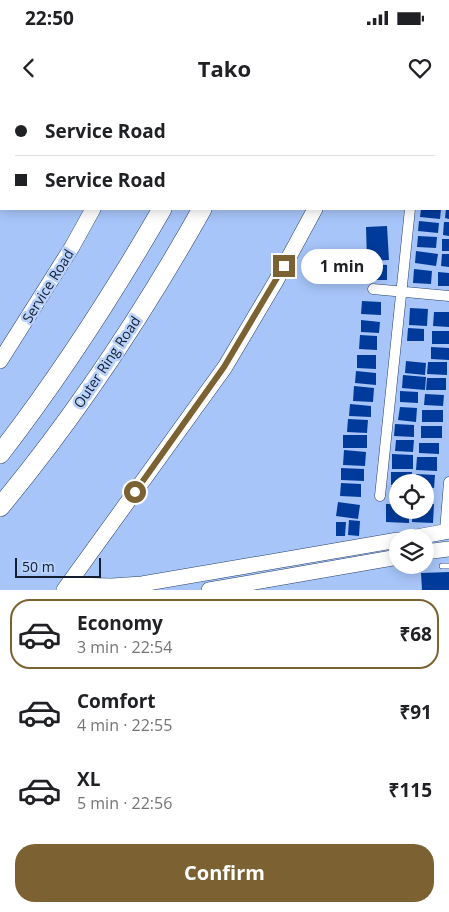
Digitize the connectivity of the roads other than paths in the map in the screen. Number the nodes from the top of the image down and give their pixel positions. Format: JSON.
{"nodes":[{"id":1,"x":92,"y":210,"type":"edge"},
{"id":2,"x":161,"y":210,"type":"edge"},
{"id":3,"x":201,"y":210,"type":"edge"},
{"id":4,"x":314,"y":210,"type":"edge"},
{"id":5,"x":410,"y":210,"type":"edge"},
{"id":6,"x":373,"y":289,"type":"dead end"},
{"id":7,"x":402,"y":292,"type":"junction"},
{"id":8,"x":449,"y":296,"type":"edge"},
{"id":9,"x":0,"y":361,"type":"edge"},
{"id":10,"x":0,"y":454,"type":"edge"},
{"id":11,"x":449,"y":482,"type":"edge"},
{"id":12,"x":380,"y":496,"type":"dead end"},
{"id":13,"x":0,"y":507,"type":"edge"},
{"id":14,"x":447,"y":531,"type":"edge"},
{"id":15,"x":434,"y":534,"type":"edge"},
{"id":16,"x":389,"y":542,"type":"edge"},
{"id":17,"x":449,"y":549,"type":"edge"},
{"id":18,"x":434,"y":551,"type":"edge"},
{"id":19,"x":389,"y":559,"type":"edge"},
{"id":20,"x":442,"y":566,"type":"dead end"},
{"id":21,"x":449,"y":566,"type":"edge"},
{"id":22,"x":66,"y":587,"type":"edge"},
{"id":23,"x":209,"y":590,"type":"edge"}],
"edges":[{"from":1,"to":9,"type":"main road","name":"Service Road"},
{"from":2,"to":10,"type":"highway"},
{"from":3,"to":13,"type":"highway","name":"Outer Ring Road"},
{"from":4,"to":22,"type":"main road"},
{"from":5,"to":7,"type":"street"},
{"from":6,"to":7,"type":"street"},
{"from":7,"to":8,"type":"street"},
{"from":7,"to":12,"type":"street"},
{"from":11,"to":14,"type":"street"},
{"from":14,"to":15,"type":"main road"},
{"from":16,"to":22,"type":"main road"},
{"from":17,"to":18,"type":"main road"},
{"from":19,"to":23,"type":"main road"},
{"from":20,"to":21,"type":"lane"}]}
